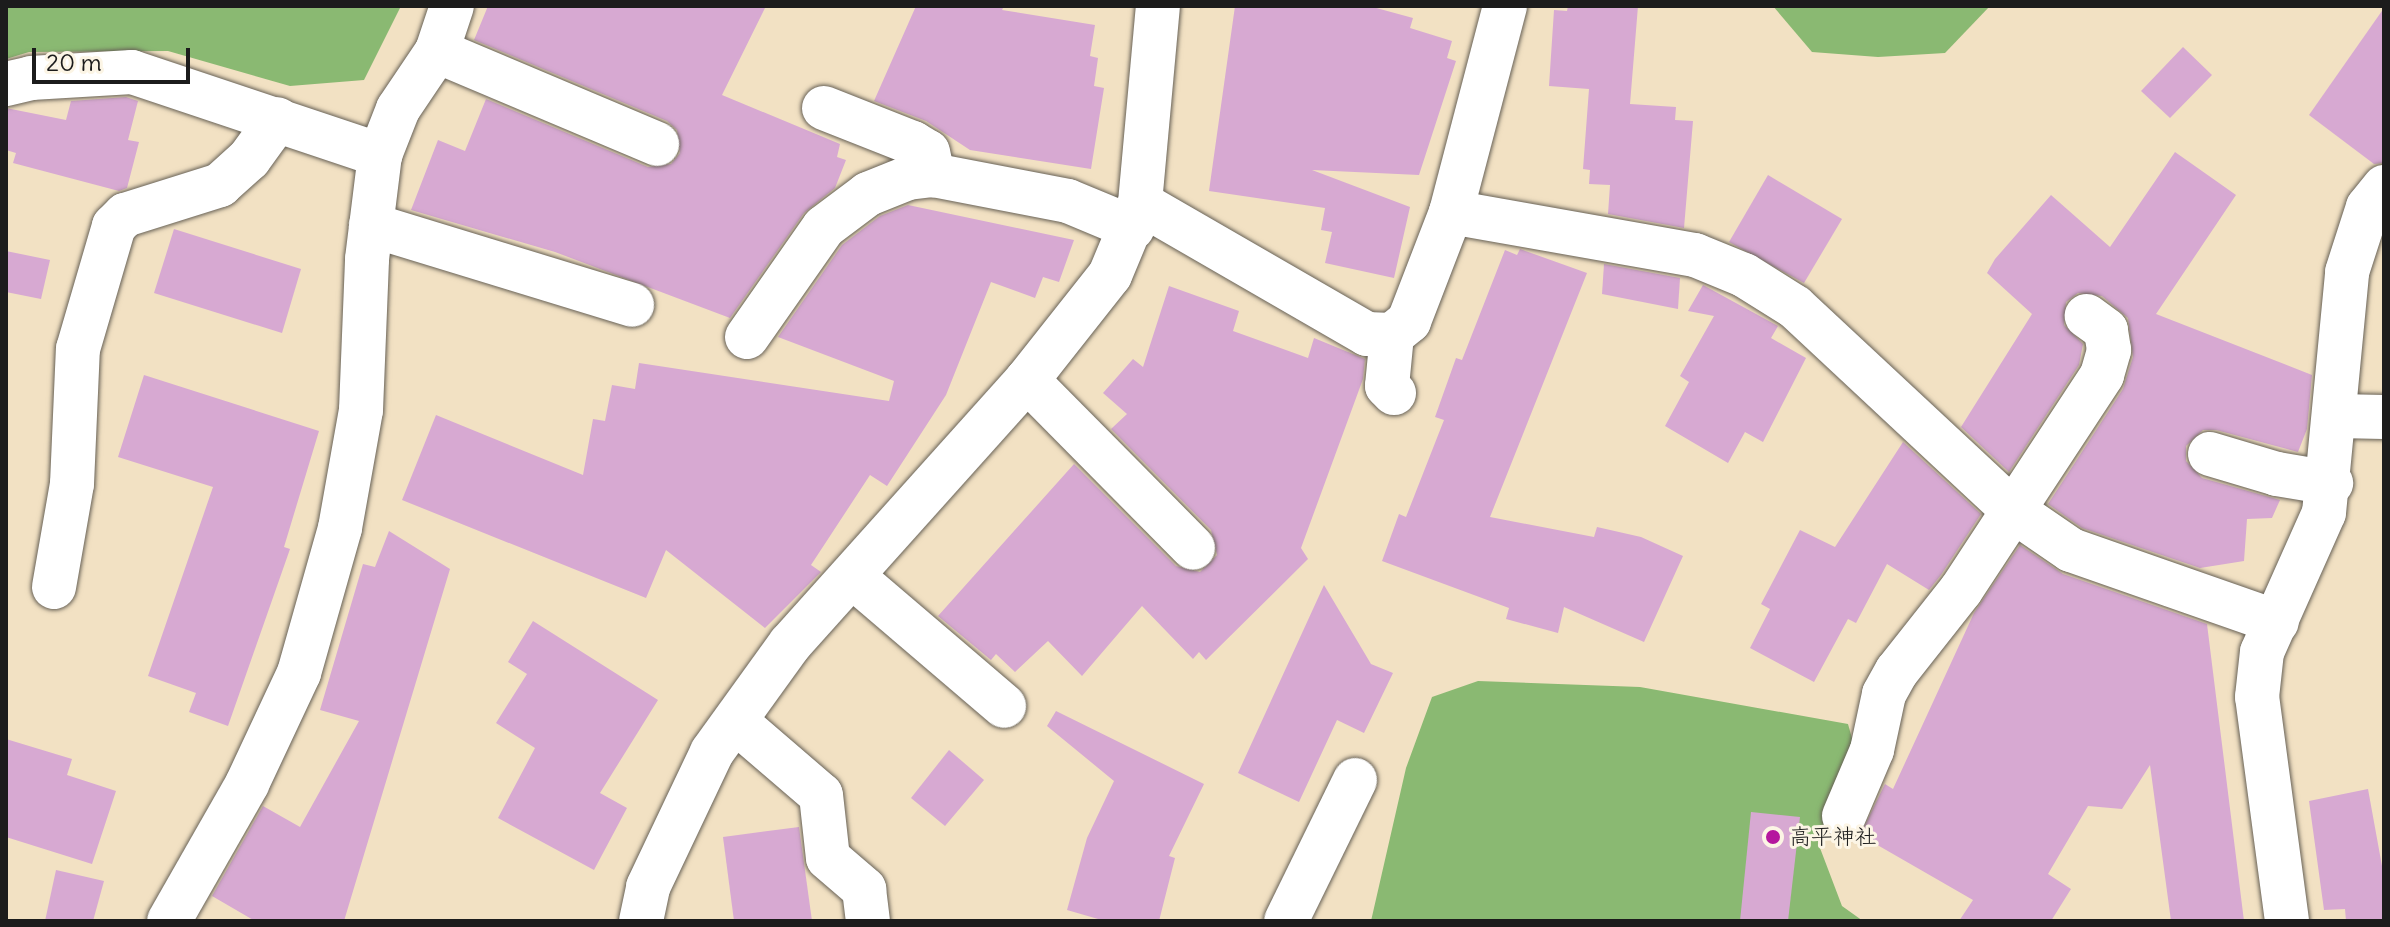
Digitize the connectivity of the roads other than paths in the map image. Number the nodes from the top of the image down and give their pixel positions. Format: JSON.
{"nodes":[{"id":1,"x":452,"y":6,"type":"edge"},
{"id":2,"x":1158,"y":6,"type":"edge"},
{"id":3,"x":1505,"y":6,"type":"edge"},
{"id":4,"x":437,"y":51,"type":"junction"},
{"id":5,"x":6,"y":84,"type":"edge"},
{"id":6,"x":824,"y":108,"type":"dead end"},
{"id":7,"x":278,"y":119,"type":"junction"},
{"id":8,"x":657,"y":144,"type":"dead end"},
{"id":9,"x":380,"y":155,"type":"junction"},
{"id":10,"x":933,"y":175,"type":"junction"},
{"id":11,"x":2384,"y":187,"type":"edge"},
{"id":12,"x":1451,"y":212,"type":"junction"},
{"id":13,"x":1136,"y":216,"type":"junction"},
{"id":14,"x":371,"y":225,"type":"junction"},
{"id":15,"x":632,"y":305,"type":"dead end"},
{"id":16,"x":2087,"y":316,"type":"dead end"},
{"id":17,"x":1392,"y":335,"type":"junction"},
{"id":18,"x":747,"y":337,"type":"dead end"},
{"id":19,"x":1027,"y":380,"type":"junction"},
{"id":20,"x":1394,"y":393,"type":"dead end"},
{"id":21,"x":2337,"y":416,"type":"junction"},
{"id":22,"x":2384,"y":417,"type":"edge"},
{"id":23,"x":2210,"y":454,"type":"dead end"},
{"id":24,"x":2331,"y":483,"type":"junction"},
{"id":25,"x":2014,"y":511,"type":"junction"},
{"id":26,"x":1193,"y":548,"type":"dead end"},
{"id":27,"x":852,"y":576,"type":"junction"},
{"id":28,"x":54,"y":587,"type":"dead end"},
{"id":29,"x":2277,"y":622,"type":"junction"},
{"id":30,"x":1004,"y":706,"type":"dead end"},
{"id":31,"x":735,"y":721,"type":"junction"},
{"id":32,"x":1355,"y":780,"type":"dead end"},
{"id":33,"x":1844,"y":816,"type":"dead end"},
{"id":34,"x":169,"y":921,"type":"edge"},
{"id":35,"x":641,"y":921,"type":"edge"},
{"id":36,"x":868,"y":921,"type":"edge"},
{"id":37,"x":1286,"y":921,"type":"edge"},
{"id":38,"x":2287,"y":921,"type":"edge"}],
"edges":[{"from":1,"to":4,"type":"street"},
{"from":2,"to":13,"type":"street"},
{"from":3,"to":12,"type":"street"},
{"from":4,"to":8,"type":"street"},
{"from":4,"to":9,"type":"street"},
{"from":5,"to":7,"type":"street"},
{"from":6,"to":10,"type":"street"},
{"from":7,"to":9,"type":"street"},
{"from":7,"to":28,"type":"street"},
{"from":9,"to":14,"type":"street"},
{"from":10,"to":13,"type":"street"},
{"from":10,"to":18,"type":"street"},
{"from":11,"to":21,"type":"street"},
{"from":12,"to":17,"type":"street"},
{"from":12,"to":25,"type":"street"},
{"from":13,"to":17,"type":"street"},
{"from":13,"to":19,"type":"street"},
{"from":14,"to":15,"type":"street"},
{"from":14,"to":34,"type":"street"},
{"from":16,"to":25,"type":"street"},
{"from":17,"to":20,"type":"street"},
{"from":19,"to":26,"type":"street"},
{"from":19,"to":27,"type":"street"},
{"from":21,"to":22,"type":"street"},
{"from":21,"to":24,"type":"street"},
{"from":23,"to":24,"type":"street"},
{"from":24,"to":29,"type":"street"},
{"from":25,"to":29,"type":"street"},
{"from":25,"to":33,"type":"street"},
{"from":27,"to":30,"type":"street"},
{"from":27,"to":31,"type":"street"},
{"from":29,"to":38,"type":"street"},
{"from":31,"to":35,"type":"street"},
{"from":31,"to":36,"type":"street"},
{"from":32,"to":37,"type":"street"}]}
